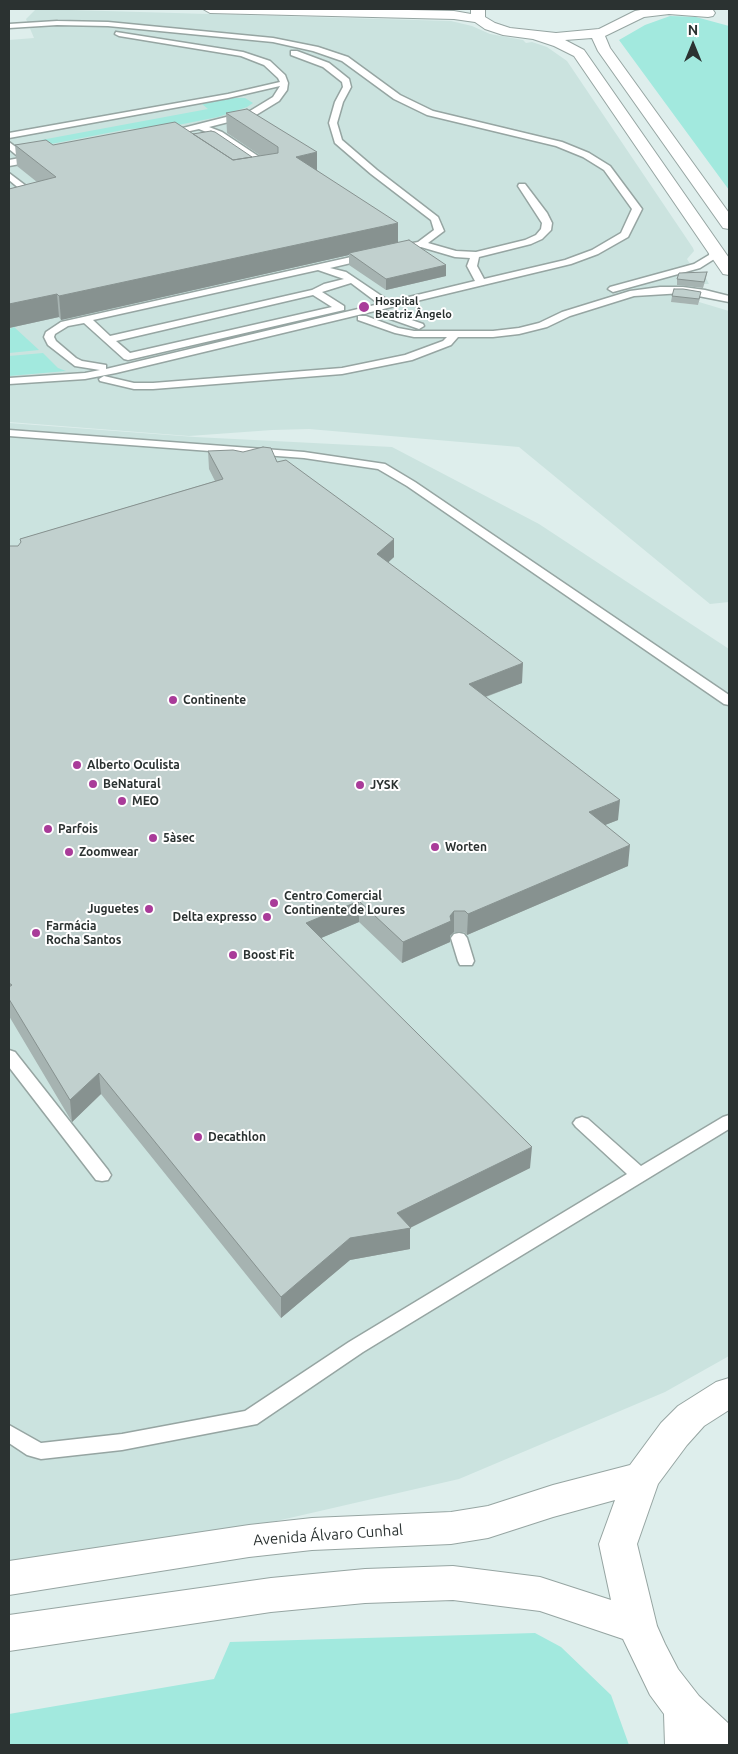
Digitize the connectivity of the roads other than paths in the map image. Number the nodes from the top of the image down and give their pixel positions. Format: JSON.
{"nodes":[{"id":1,"x":210,"y":9,"type":"edge"},
{"id":2,"x":692,"y":9,"type":"edge"},
{"id":3,"x":708,"y":13,"type":"junction"},
{"id":4,"x":479,"y":14,"type":"edge"},
{"id":5,"x":624,"y":15,"type":"edge"},
{"id":6,"x":725,"y":18,"type":"dead end"},
{"id":7,"x":74,"y":23,"type":"junction"},
{"id":8,"x":19,"y":25,"type":"junction"},
{"id":9,"x":9,"y":26,"type":"edge"},
{"id":10,"x":69,"y":32,"type":"junction"},
{"id":11,"x":93,"y":32,"type":"dead end"},
{"id":12,"x":23,"y":33,"type":"junction"},
{"id":13,"x":597,"y":33,"type":"junction"},
{"id":14,"x":9,"y":34,"type":"edge"},
{"id":15,"x":538,"y":36,"type":"junction"},
{"id":16,"x":284,"y":83,"type":"junction"},
{"id":17,"x":228,"y":96,"type":"junction"},
{"id":18,"x":270,"y":104,"type":"junction"},
{"id":19,"x":199,"y":127,"type":"junction"},
{"id":20,"x":188,"y":129,"type":"junction"},
{"id":21,"x":179,"y":131,"type":"junction"},
{"id":22,"x":22,"y":134,"type":"junction"},
{"id":23,"x":9,"y":136,"type":"edge"},
{"id":24,"x":183,"y":141,"type":"edge"},
{"id":25,"x":9,"y":145,"type":"edge"},
{"id":26,"x":28,"y":160,"type":"junction"},
{"id":27,"x":9,"y":163,"type":"edge"},
{"id":28,"x":265,"y":172,"type":"edge"},
{"id":29,"x":9,"y":176,"type":"edge"},
{"id":30,"x":522,"y":186,"type":"dead end"},
{"id":31,"x":31,"y":193,"type":"junction"},
{"id":32,"x":9,"y":198,"type":"edge"},
{"id":33,"x":9,"y":206,"type":"edge"},
{"id":34,"x":729,"y":224,"type":"edge"},
{"id":35,"x":421,"y":244,"type":"junction"},
{"id":36,"x":715,"y":249,"type":"junction"},
{"id":37,"x":476,"y":255,"type":"junction"},
{"id":38,"x":318,"y":267,"type":"junction"},
{"id":39,"x":729,"y":270,"type":"edge"},
{"id":40,"x":353,"y":280,"type":"junction"},
{"id":41,"x":481,"y":283,"type":"junction"},
{"id":42,"x":315,"y":292,"type":"junction"},
{"id":43,"x":729,"y":299,"type":"edge"},
{"id":44,"x":384,"y":309,"type":"junction"},
{"id":45,"x":566,"y":314,"type":"junction"},
{"id":46,"x":362,"y":318,"type":"dead end"},
{"id":47,"x":86,"y":319,"type":"junction"},
{"id":48,"x":455,"y":334,"type":"junction"},
{"id":49,"x":108,"y":340,"type":"junction"},
{"id":50,"x":148,"y":361,"type":"junction"},
{"id":51,"x":104,"y":379,"type":"dead end"},
{"id":52,"x":9,"y":381,"type":"edge"},
{"id":53,"x":9,"y":433,"type":"edge"},
{"id":54,"x":729,"y":701,"type":"edge"},
{"id":55,"x":459,"y":938,"type":"dead end"},
{"id":56,"x":466,"y":961,"type":"dead end"},
{"id":57,"x":9,"y":1056,"type":"edge"},
{"id":58,"x":729,"y":1121,"type":"edge"},
{"id":59,"x":582,"y":1123,"type":"dead end"},
{"id":60,"x":102,"y":1175,"type":"dead end"},
{"id":61,"x":639,"y":1175,"type":"junction"},
{"id":62,"x":729,"y":1392,"type":"edge"},
{"id":63,"x":9,"y":1433,"type":"edge"},
{"id":64,"x":642,"y":1477,"type":"junction"},
{"id":65,"x":9,"y":1578,"type":"edge"},
{"id":66,"x":637,"y":1626,"type":"junction"},
{"id":67,"x":9,"y":1632,"type":"edge"},
{"id":68,"x":685,"y":1727,"type":"edge"},
{"id":69,"x":722,"y":1745,"type":"edge"}],
"edges":[{"from":1,"to":4,"type":"main road"},
{"from":2,"to":3,"type":"main road"},
{"from":3,"to":5,"type":"main road"},
{"from":3,"to":6,"type":"main road"},
{"from":4,"to":15,"type":"main road"},
{"from":5,"to":13,"type":"main road"},
{"from":7,"to":8,"type":"lane"},
{"from":7,"to":10,"type":"lane"},
{"from":7,"to":41,"type":"lane"},
{"from":8,"to":9,"type":"lane"},
{"from":8,"to":12,"type":"lane"},
{"from":10,"to":11,"type":"lane"},
{"from":10,"to":12,"type":"lane"},
{"from":12,"to":14,"type":"lane"},
{"from":13,"to":15,"type":"main road"},
{"from":13,"to":34,"type":"main road"},
{"from":15,"to":36,"type":"main road"},
{"from":16,"to":17,"type":"lane"},
{"from":16,"to":18,"type":"lane"},
{"from":16,"to":35,"type":"lane"},
{"from":17,"to":18,"type":"lane"},
{"from":17,"to":22,"type":"lane"},
{"from":18,"to":19,"type":"lane"},
{"from":19,"to":20,"type":"lane"},
{"from":19,"to":28,"type":"lane"},
{"from":20,"to":21,"type":"lane"},
{"from":20,"to":21,"type":"lane"},
{"from":21,"to":24,"type":"lane"},
{"from":22,"to":23,"type":"lane"},
{"from":22,"to":26,"type":"lane"},
{"from":25,"to":26,"type":"lane"},
{"from":26,"to":27,"type":"lane"},
{"from":29,"to":31,"type":"lane"},
{"from":30,"to":37,"type":"lane"},
{"from":31,"to":32,"type":"lane"},
{"from":31,"to":33,"type":"lane"},
{"from":35,"to":37,"type":"lane"},
{"from":35,"to":38,"type":"lane"},
{"from":36,"to":39,"type":"main road"},
{"from":36,"to":45,"type":"lane"},
{"from":37,"to":41,"type":"lane"},
{"from":38,"to":40,"type":"lane"},
{"from":38,"to":47,"type":"lane"},
{"from":40,"to":42,"type":"lane"},
{"from":40,"to":44,"type":"lane"},
{"from":41,"to":44,"type":"lane"},
{"from":42,"to":49,"type":"lane"},
{"from":42,"to":49,"type":"lane"},
{"from":43,"to":45,"type":"lane"},
{"from":44,"to":48,"type":"lane"},
{"from":44,"to":50,"type":"lane"},
{"from":45,"to":48,"type":"lane"},
{"from":46,"to":48,"type":"lane"},
{"from":47,"to":49,"type":"lane"},
{"from":47,"to":50,"type":"lane"},
{"from":48,"to":51,"type":"lane"},
{"from":50,"to":52,"type":"lane"},
{"from":53,"to":54,"type":"lane"},
{"from":55,"to":56,"type":"lane"},
{"from":57,"to":60,"type":"lane"},
{"from":58,"to":61,"type":"lane"},
{"from":59,"to":61,"type":"lane"},
{"from":61,"to":63,"type":"lane"},
{"from":62,"to":64,"type":"main road"},
{"from":64,"to":65,"type":"main road","name":"Avenida Álvaro Cunhal"},
{"from":64,"to":66,"type":"main road"},
{"from":66,"to":67,"type":"main road"},
{"from":66,"to":68,"type":"main road"},
{"from":68,"to":69,"type":"main road"}]}
